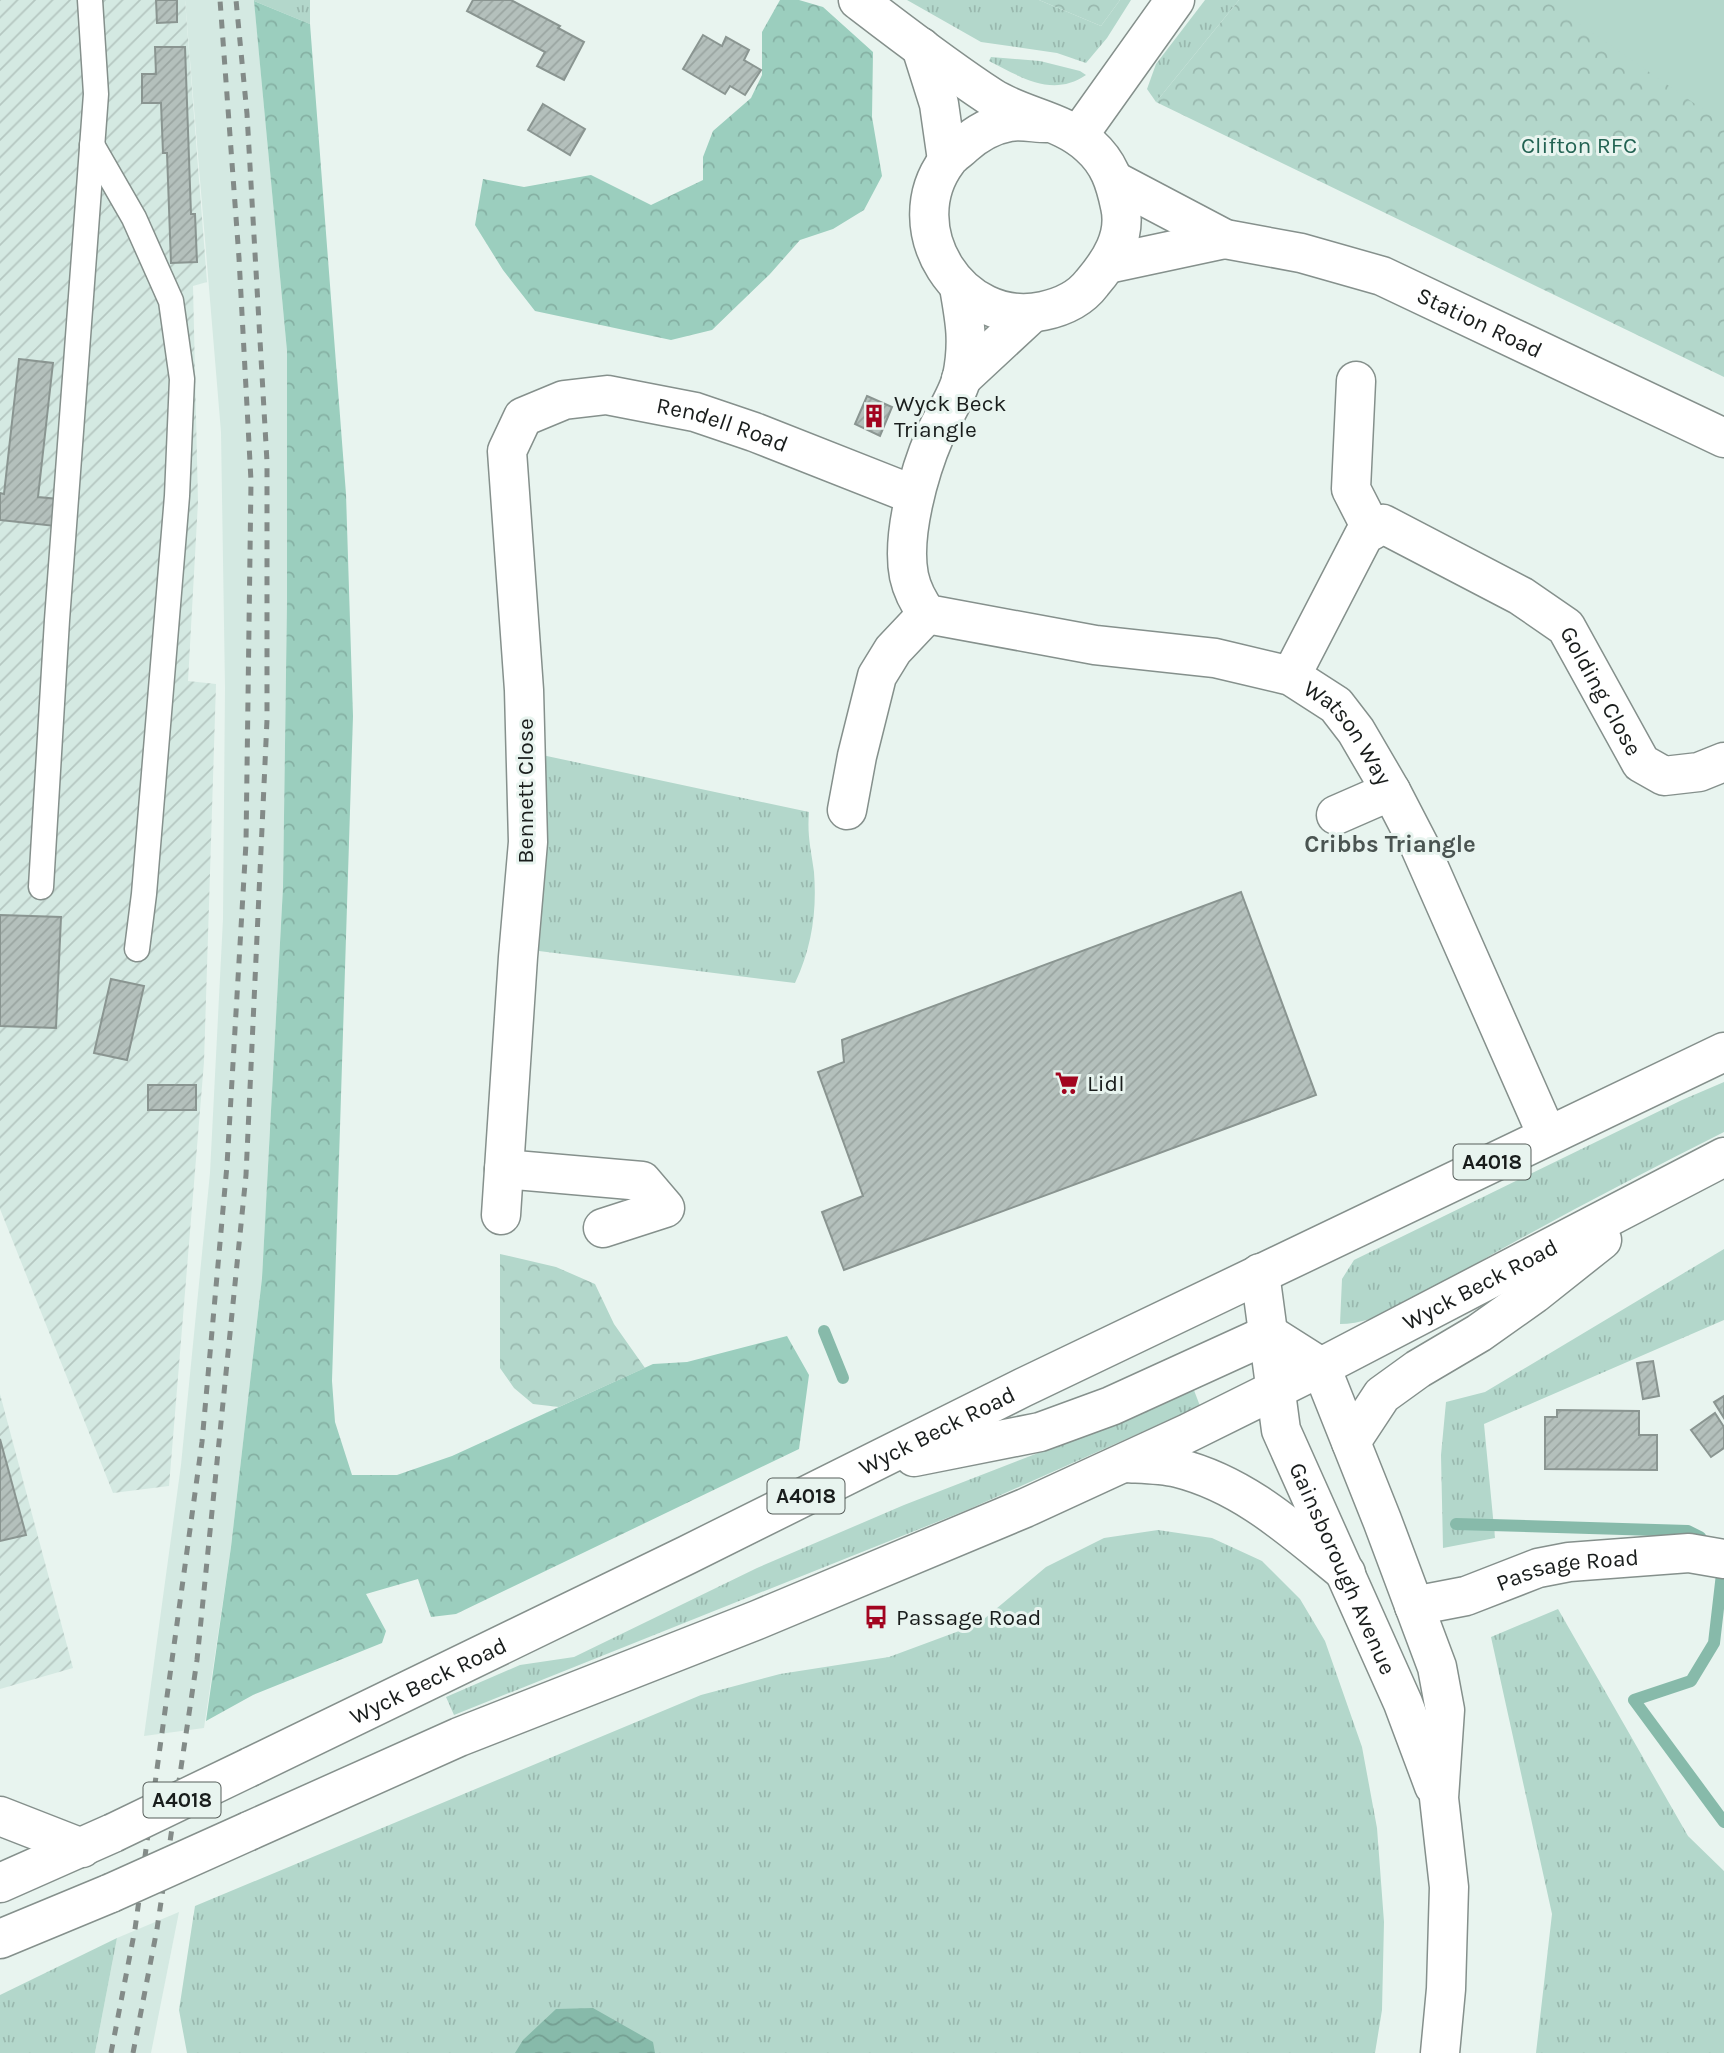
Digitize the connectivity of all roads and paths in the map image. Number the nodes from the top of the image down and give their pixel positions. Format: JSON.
{"nodes":[{"id":1,"x":90,"y":0,"type":"edge"},
{"id":2,"x":858,"y":0,"type":"edge"},
{"id":3,"x":1175,"y":0,"type":"edge"},
{"id":4,"x":921,"y":47,"type":"junction"},
{"id":5,"x":1062,"y":129,"type":"junction"},
{"id":6,"x":92,"y":145,"type":"junction"},
{"id":7,"x":947,"y":160,"type":"junction"},
{"id":8,"x":1115,"y":181,"type":"junction"},
{"id":9,"x":1225,"y":239,"type":"junction"},
{"id":10,"x":1108,"y":264,"type":"junction"},
{"id":11,"x":959,"y":287,"type":"junction"},
{"id":12,"x":1031,"y":314,"type":"junction"},
{"id":13,"x":961,"y":379,"type":"junction"},
{"id":14,"x":1356,"y":381,"type":"dead end"},
{"id":15,"x":523,"y":417,"type":"joint"},
{"id":16,"x":1724,"y":438,"type":"edge"},
{"id":17,"x":914,"y":495,"type":"junction"},
{"id":18,"x":1372,"y":530,"type":"junction"},
{"id":19,"x":927,"y":614,"type":"junction"},
{"id":20,"x":1291,"y":676,"type":"junction"},
{"id":21,"x":1724,"y":762,"type":"edge"},
{"id":22,"x":1391,"y":790,"type":"junction"},
{"id":23,"x":847,"y":810,"type":"dead end"},
{"id":24,"x":1336,"y":815,"type":"dead end"},
{"id":25,"x":41,"y":887,"type":"dead end"},
{"id":26,"x":137,"y":948,"type":"dead end"},
{"id":27,"x":1724,"y":1052,"type":"edge"},
{"id":28,"x":1547,"y":1135,"type":"junction"},
{"id":29,"x":1724,"y":1157,"type":"edge"},
{"id":30,"x":504,"y":1169,"type":"junction"},
{"id":31,"x":1678,"y":1181,"type":"junction"},
{"id":32,"x":501,"y":1215,"type":"dead end"},
{"id":33,"x":604,"y":1228,"type":"dead end"},
{"id":34,"x":1260,"y":1273,"type":"junction"},
{"id":35,"x":1269,"y":1334,"type":"junction"},
{"id":36,"x":1321,"y":1367,"type":"junction"},
{"id":37,"x":1276,"y":1390,"type":"junction"},
{"id":38,"x":1351,"y":1442,"type":"junction"},
{"id":39,"x":1124,"y":1462,"type":"junction"},
{"id":40,"x":863,"y":1467,"type":"junction"},
{"id":41,"x":1711,"y":1557,"type":"edge"},
{"id":42,"x":1346,"y":1573,"type":"junction"},
{"id":43,"x":1414,"y":1606,"type":"junction"},
{"id":44,"x":1439,"y":1798,"type":"junction"},
{"id":45,"x":0,"y":1816,"type":"edge"},
{"id":46,"x":98,"y":1841,"type":"junction"},
{"id":47,"x":0,"y":1883,"type":"edge"},
{"id":48,"x":0,"y":1939,"type":"edge"},
{"id":49,"x":1440,"y":2053,"type":"edge"}],
"edges":[{"from":1,"to":6,"type":"lane"},
{"from":2,"to":4,"type":"main road","name":"Station Road"},
{"from":3,"to":5,"type":"main road"},
{"from":4,"to":5,"type":"main road","name":"Station Road"},
{"from":4,"to":7,"type":"main road"},
{"from":5,"to":7,"type":"main road","name":"Station Road"},
{"from":5,"to":8,"type":"main road","name":"Station Road"},
{"from":6,"to":25,"type":"lane"},
{"from":6,"to":26,"type":"lane"},
{"from":7,"to":11,"type":"main road","name":"Station Road"},
{"from":8,"to":9,"type":"main road","name":"Station Road"},
{"from":8,"to":10,"type":"main road","name":"Station Road"},
{"from":9,"to":10,"type":"main road","name":"Station Road"},
{"from":9,"to":16,"type":"main road","name":"Station Road"},
{"from":10,"to":12,"type":"main road","name":"Station Road"},
{"from":11,"to":12,"type":"main road","name":"Station Road"},
{"from":11,"to":13,"type":"main road"},
{"from":12,"to":13,"type":"main road"},
{"from":13,"to":17,"type":"main road"},
{"from":14,"to":18,"type":"main road"},
{"from":15,"to":17,"type":"main road","name":"Rendell Road"},
{"from":15,"to":30,"type":"main road","name":"Bennett Close"},
{"from":17,"to":19,"type":"main road"},
{"from":18,"to":20,"type":"main road"},
{"from":18,"to":21,"type":"main road","name":"Golding Close"},
{"from":19,"to":20,"type":"main road","name":"Watson Way"},
{"from":19,"to":23,"type":"main road"},
{"from":20,"to":22,"type":"main road","name":"Watson Way"},
{"from":22,"to":24,"type":"main road"},
{"from":22,"to":28,"type":"main road","name":"Watson Way"},
{"from":27,"to":28,"type":"main road","name":"Wyck Beck Road","number":"A4018"},
{"from":28,"to":34,"type":"main road","name":"Wyck Beck Road","number":"A4018"},
{"from":29,"to":31,"type":"main road","name":"Wyck Beck Road","number":"A4018"},
{"from":30,"to":32,"type":"main road","name":"Bennett Close"},
{"from":30,"to":33,"type":"main road"},
{"from":31,"to":36,"type":"main road","name":"Wyck Beck Road","number":"A4018"},
{"from":31,"to":38,"type":"main road"},
{"from":34,"to":35,"type":"main road","name":"Gainsborough Avenue"},
{"from":34,"to":40,"type":"main road","name":"Wyck Beck Road","number":"A4018"},
{"from":35,"to":36,"type":"main road"},
{"from":35,"to":37,"type":"main road","name":"Gainsborough Avenue"},
{"from":35,"to":40,"type":"main road"},
{"from":36,"to":37,"type":"main road","name":"Wyck Beck Road","number":"A4018"},
{"from":36,"to":38,"type":"main road","name":"Gainsborough Avenue"},
{"from":37,"to":39,"type":"main road","name":"Wyck Beck Road","number":"A4018"},
{"from":37,"to":42,"type":"main road","name":"Gainsborough Avenue"},
{"from":38,"to":43,"type":"main road","name":"Gainsborough Avenue"},
{"from":39,"to":42,"type":"main road"},
{"from":39,"to":48,"type":"main road","name":"Wyck Beck Road","number":"A4018","bridge":true},
{"from":40,"to":46,"type":"main road","name":"Wyck Beck Road","number":"A4018","bridge":true},
{"from":41,"to":43,"type":"main road","name":"Passage Road"},
{"from":42,"to":44,"type":"main road","name":"Gainsborough Avenue"},
{"from":43,"to":44,"type":"main road","name":"Gainsborough Avenue"},
{"from":44,"to":49,"type":"main road","name":"Gainsborough Avenue"},
{"from":45,"to":46,"type":"main road"},
{"from":46,"to":47,"type":"main road","name":"Wyck Beck Road","number":"A4018"}]}
